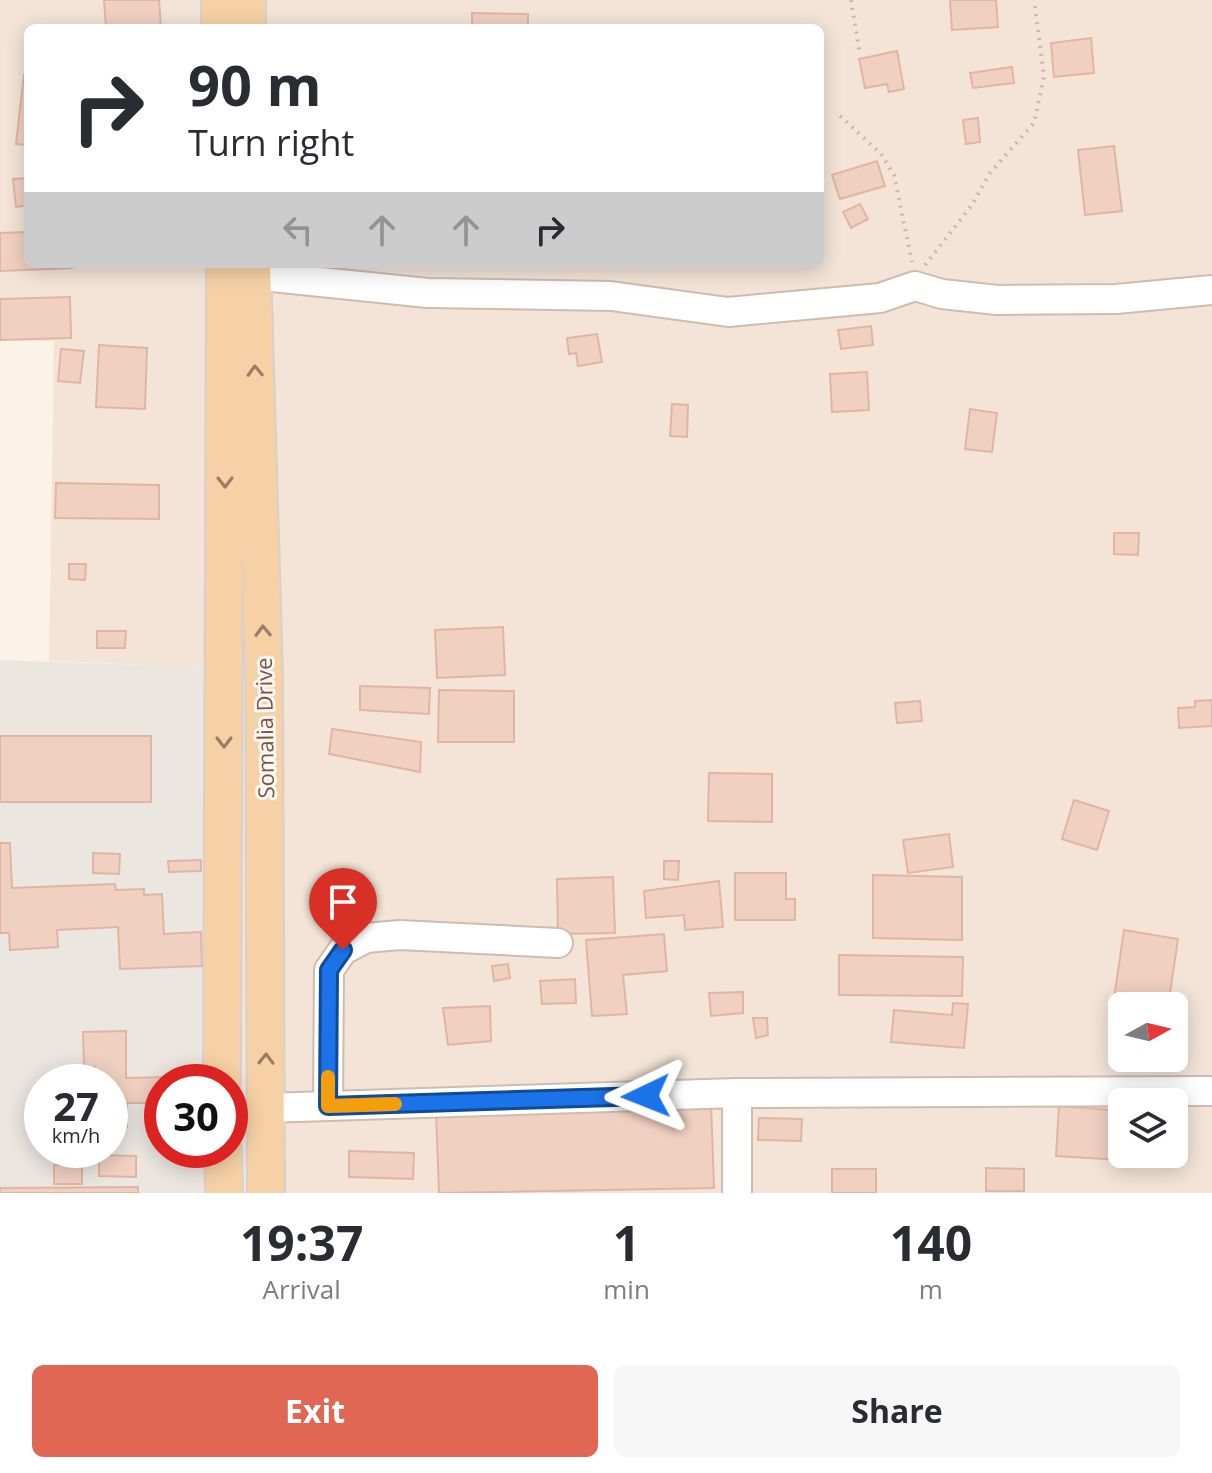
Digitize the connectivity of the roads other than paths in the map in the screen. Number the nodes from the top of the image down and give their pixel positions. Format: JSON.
{"nodes":[{"id":1,"x":220,"y":0,"type":"edge"},
{"id":2,"x":247,"y":0,"type":"edge"},
{"id":3,"x":220,"y":24,"type":"edge"},
{"id":4,"x":247,"y":24,"type":"edge"},
{"id":5,"x":243,"y":268,"type":"edge"},
{"id":6,"x":1212,"y":290,"type":"edge"},
{"id":7,"x":558,"y":943,"type":"dead end"},
{"id":8,"x":222,"y":1064,"type":"edge"},
{"id":9,"x":1212,"y":1091,"type":"edge"},
{"id":10,"x":737,"y":1093,"type":"junction"},
{"id":11,"x":328,"y":1106,"type":"junction"},
{"id":12,"x":265,"y":1108,"type":"junction"},
{"id":13,"x":223,"y":1168,"type":"edge"},
{"id":14,"x":224,"y":1193,"type":"edge"},
{"id":15,"x":266,"y":1193,"type":"edge"},
{"id":16,"x":737,"y":1193,"type":"edge"}],
"edges":[{"from":1,"to":3,"type":"main road"},
{"from":2,"to":4,"type":"main road"},
{"from":5,"to":6,"type":"street"},
{"from":5,"to":8,"type":"main road","name":"Somalia Drive","one_way":true},
{"from":12,"to":5,"type":"main road","name":"Somalia Drive","one_way":true},
{"from":7,"to":11,"type":"street"},
{"from":9,"to":10,"type":"street"},
{"from":10,"to":11,"type":"street"},
{"from":10,"to":16,"type":"street"},
{"from":11,"to":12,"type":"street"},
{"from":12,"to":15,"type":"main road","name":"Somalia Drive"},
{"from":13,"to":14,"type":"main road"}]}
